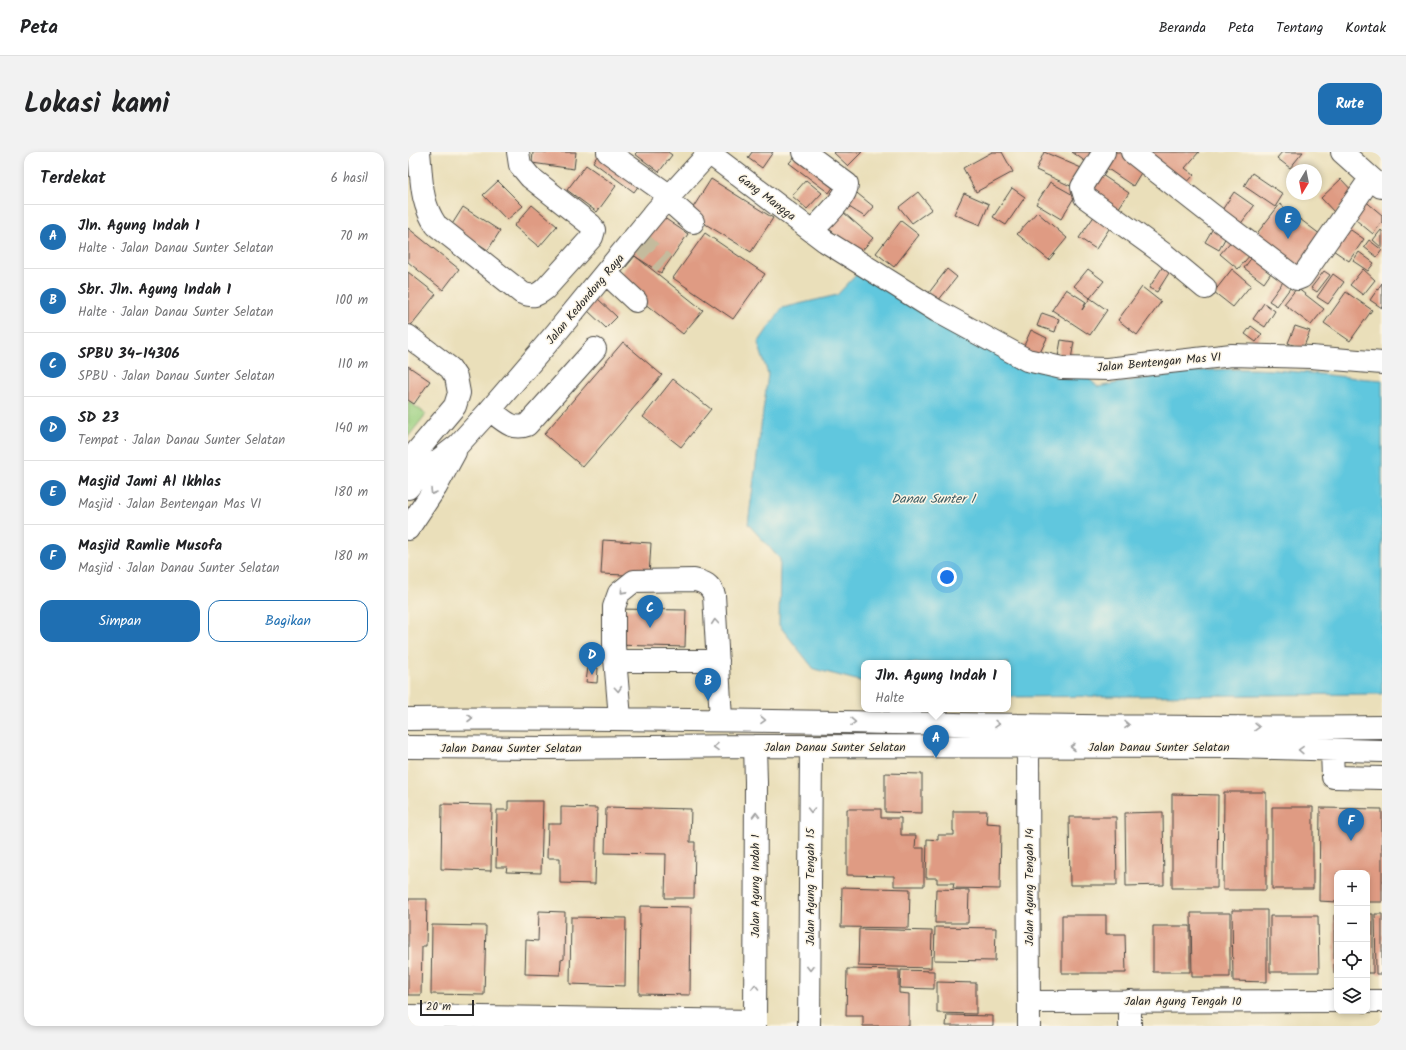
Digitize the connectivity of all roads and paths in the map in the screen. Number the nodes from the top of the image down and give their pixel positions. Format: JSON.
{"nodes":[{"id":1,"x":420,"y":152,"type":"edge"},
{"id":2,"x":518,"y":152,"type":"edge"},
{"id":3,"x":608,"y":152,"type":"edge"},
{"id":4,"x":804,"y":152,"type":"edge"},
{"id":5,"x":1104,"y":152,"type":"edge"},
{"id":6,"x":1132,"y":152,"type":"edge"},
{"id":7,"x":1342,"y":152,"type":"edge"},
{"id":8,"x":710,"y":153,"type":"edge"},
{"id":9,"x":1378,"y":185,"type":"edge"},
{"id":10,"x":669,"y":198,"type":"junction"},
{"id":11,"x":693,"y":222,"type":"dead end"},
{"id":12,"x":819,"y":236,"type":"junction"},
{"id":13,"x":606,"y":273,"type":"junction"},
{"id":14,"x":1205,"y":288,"type":"dead end"},
{"id":15,"x":636,"y":301,"type":"dead end"},
{"id":16,"x":408,"y":336,"type":"edge"},
{"id":17,"x":595,"y":349,"type":"dead end"},
{"id":18,"x":1382,"y":363,"type":"edge"},
{"id":19,"x":490,"y":410,"type":"junction"},
{"id":20,"x":458,"y":445,"type":"junction"},
{"id":21,"x":408,"y":462,"type":"edge"},
{"id":22,"x":408,"y":488,"type":"edge"},
{"id":23,"x":408,"y":529,"type":"edge"},
{"id":24,"x":615,"y":661,"type":"junction"},
{"id":25,"x":718,"y":661,"type":"junction"},
{"id":26,"x":620,"y":718,"type":"junction"},
{"id":27,"x":408,"y":719,"type":"edge"},
{"id":28,"x":721,"y":720,"type":"junction"},
{"id":29,"x":1382,"y":727,"type":"edge"},
{"id":30,"x":755,"y":746,"type":"junction"},
{"id":31,"x":408,"y":747,"type":"edge"},
{"id":32,"x":811,"y":747,"type":"junction"},
{"id":33,"x":1028,"y":747,"type":"junction"},
{"id":34,"x":1332,"y":751,"type":"junction"},
{"id":35,"x":1382,"y":751,"type":"edge"},
{"id":36,"x":1382,"y":778,"type":"edge"},
{"id":37,"x":1130,"y":1001,"type":"junction"},
{"id":38,"x":1334,"y":1001,"type":"edge"},
{"id":39,"x":1370,"y":1001,"type":"edge"},
{"id":40,"x":1382,"y":1001,"type":"edge"},
{"id":41,"x":1029,"y":1002,"type":"junction"},
{"id":42,"x":408,"y":1016,"type":"edge"},
{"id":43,"x":496,"y":1022,"type":"edge"},
{"id":44,"x":755,"y":1024,"type":"edge"},
{"id":45,"x":809,"y":1026,"type":"edge"},
{"id":46,"x":1029,"y":1026,"type":"edge"},
{"id":47,"x":1130,"y":1026,"type":"edge"}],
"edges":[{"from":1,"to":2,"type":"street"},
{"from":3,"to":10,"type":"street"},
{"from":4,"to":12,"type":"street"},
{"from":5,"to":14,"type":"street"},
{"from":6,"to":9,"type":"street"},
{"from":7,"to":9,"type":"street"},
{"from":8,"to":10,"type":"street","name":"Jalan Kedondong Raya"},
{"from":8,"to":12,"type":"street","name":"Gang Mangga"},
{"from":10,"to":11,"type":"street"},
{"from":10,"to":13,"type":"street","name":"Jalan Kedondong Raya"},
{"from":12,"to":18,"type":"street","name":"Jalan Bentengan Mas VI"},
{"from":13,"to":15,"type":"street"},
{"from":13,"to":19,"type":"street","name":"Jalan Kedondong Raya"},
{"from":16,"to":21,"type":"street"},
{"from":17,"to":19,"type":"street"},
{"from":19,"to":20,"type":"street","name":"Jalan Kedondong Raya"},
{"from":20,"to":22,"type":"street","name":"Jalan Kedondong Raya"},
{"from":20,"to":23,"type":"street","name":"Jalan Kedondong Raya","one_way":true},
{"from":24,"to":25,"type":"street"},
{"from":25,"to":24,"type":"street","one_way":true},
{"from":24,"to":26,"type":"street","one_way":true},
{"from":25,"to":28,"type":"street"},
{"from":27,"to":26,"type":"street","name":"Jalan Danau Sunter Selatan","one_way":true},
{"from":26,"to":28,"type":"street","name":"Jalan Danau Sunter Selatan"},
{"from":28,"to":29,"type":"street","name":"Jalan Danau Sunter Selatan","one_way":true},
{"from":30,"to":31,"type":"street","name":"Jalan Danau Sunter Selatan","one_way":true},
{"from":30,"to":32,"type":"street","name":"Jalan Danau Sunter Selatan"},
{"from":44,"to":30,"type":"street","name":"Jalan Agung Indah 1","one_way":true},
{"from":32,"to":33,"type":"street","name":"Jalan Danau Sunter Selatan"},
{"from":32,"to":45,"type":"street","name":"Jalan Agung Tengah 15","one_way":true},
{"from":34,"to":33,"type":"street","name":"Jalan Danau Sunter Selatan","one_way":true},
{"from":33,"to":41,"type":"street","name":"Jalan Agung Tengah 14"},
{"from":34,"to":35,"type":"street","name":"Jalan Danau Sunter Selatan"},
{"from":34,"to":36,"type":"street"},
{"from":37,"to":38,"type":"street","name":"Jalan Agung Tengah 10"},
{"from":37,"to":41,"type":"street","name":"Jalan Agung Tengah 10"},
{"from":37,"to":47,"type":"street"},
{"from":39,"to":40,"type":"street"},
{"from":41,"to":46,"type":"street","name":"Jalan Agung Tengah 14"},
{"from":42,"to":43,"type":"street"},
{"from":43,"to":44,"type":"street"}]}
